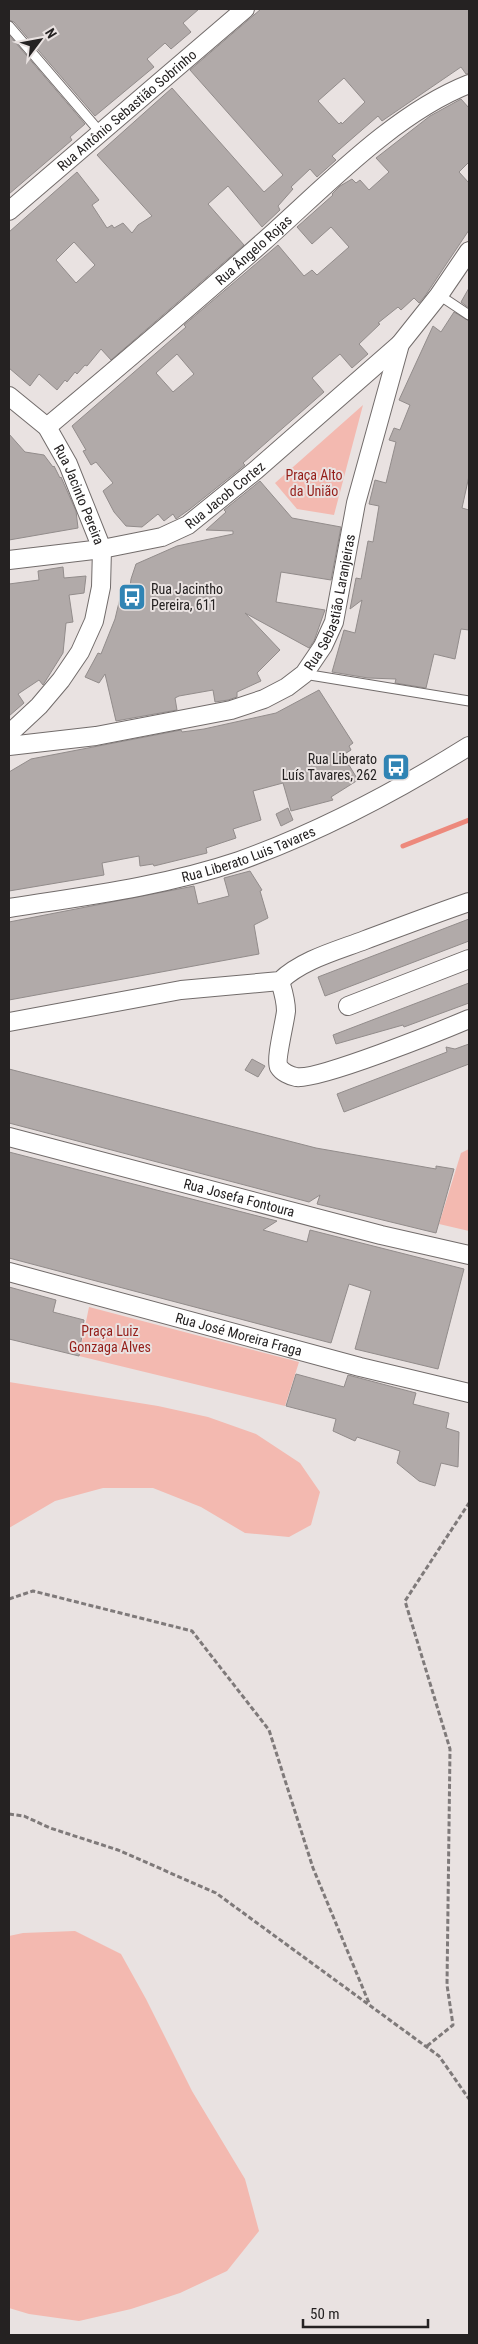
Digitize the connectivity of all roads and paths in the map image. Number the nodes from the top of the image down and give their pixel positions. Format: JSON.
{"nodes":[{"id":1,"x":245,"y":9,"type":"edge"},
{"id":2,"x":9,"y":26,"type":"edge"},
{"id":3,"x":469,"y":84,"type":"edge"},
{"id":4,"x":100,"y":132,"type":"junction"},
{"id":5,"x":9,"y":210,"type":"edge"},
{"id":6,"x":469,"y":251,"type":"edge"},
{"id":7,"x":439,"y":295,"type":"junction"},
{"id":8,"x":469,"y":315,"type":"edge"},
{"id":9,"x":400,"y":344,"type":"junction"},
{"id":10,"x":9,"y":396,"type":"edge"},
{"id":11,"x":47,"y":427,"type":"junction"},
{"id":12,"x":102,"y":549,"type":"junction"},
{"id":13,"x":9,"y":560,"type":"edge"},
{"id":14,"x":304,"y":674,"type":"junction"},
{"id":15,"x":469,"y":701,"type":"edge"},
{"id":16,"x":9,"y":734,"type":"edge"},
{"id":17,"x":9,"y":746,"type":"edge"},
{"id":18,"x":469,"y":746,"type":"edge"},
{"id":19,"x":469,"y":902,"type":"edge"},
{"id":20,"x":9,"y":908,"type":"edge"},
{"id":21,"x":469,"y":959,"type":"edge"},
{"id":22,"x":280,"y":981,"type":"junction"},
{"id":23,"x":348,"y":1006,"type":"dead end"},
{"id":24,"x":469,"y":1019,"type":"edge"},
{"id":25,"x":9,"y":1022,"type":"edge"},
{"id":26,"x":9,"y":1137,"type":"edge"},
{"id":27,"x":469,"y":1255,"type":"edge"},
{"id":28,"x":9,"y":1272,"type":"edge"},
{"id":29,"x":469,"y":1393,"type":"edge"},
{"id":30,"x":469,"y":1503,"type":"edge"},
{"id":31,"x":9,"y":1598,"type":"edge"},
{"id":32,"x":9,"y":1814,"type":"edge"},
{"id":33,"x":369,"y":2003,"type":"junction"},
{"id":34,"x":427,"y":2046,"type":"junction"},
{"id":35,"x":469,"y":2099,"type":"edge"}],
"edges":[{"from":1,"to":4,"type":"street","name":"Rua Antônio Sebastião Sobrinho"},
{"from":2,"to":4,"type":"lane"},
{"from":3,"to":11,"type":"street","name":"Rua Ângelo Rojas"},
{"from":4,"to":5,"type":"street","name":"Rua Antônio Sebastião Sobrinho"},
{"from":6,"to":7,"type":"street","name":"Rua Sebastião Laranjeiras"},
{"from":7,"to":8,"type":"lane"},
{"from":7,"to":9,"type":"street","name":"Rua Sebastião Laranjeiras"},
{"from":9,"to":12,"type":"street","name":"Rua Jacob Cortez"},
{"from":9,"to":14,"type":"street","name":"Rua Sebastião Laranjeiras"},
{"from":10,"to":11,"type":"street","name":"Rua Jacinto Pereira"},
{"from":11,"to":12,"type":"street","name":"Rua Jacinto Pereira"},
{"from":12,"to":13,"type":"street","name":"Rua Jacob Cortez"},
{"from":12,"to":16,"type":"street","name":"Rua Jacinto Pereira"},
{"from":14,"to":15,"type":"lane"},
{"from":14,"to":17,"type":"street","name":"Rua Sebastião Laranjeiras"},
{"from":18,"to":20,"type":"street","name":"Rua Liberato Luis Tavares"},
{"from":19,"to":22,"type":"street"},
{"from":21,"to":23,"type":"street"},
{"from":22,"to":24,"type":"street"},
{"from":22,"to":25,"type":"street"},
{"from":26,"to":27,"type":"street","name":"Rua Josefa Fontoura"},
{"from":28,"to":29,"type":"street","name":"Rua José Moreira Fraga"},
{"from":30,"to":34,"type":"path"},
{"from":31,"to":33,"type":"path"},
{"from":32,"to":33,"type":"path"},
{"from":33,"to":34,"type":"path"},
{"from":34,"to":35,"type":"path"}]}
